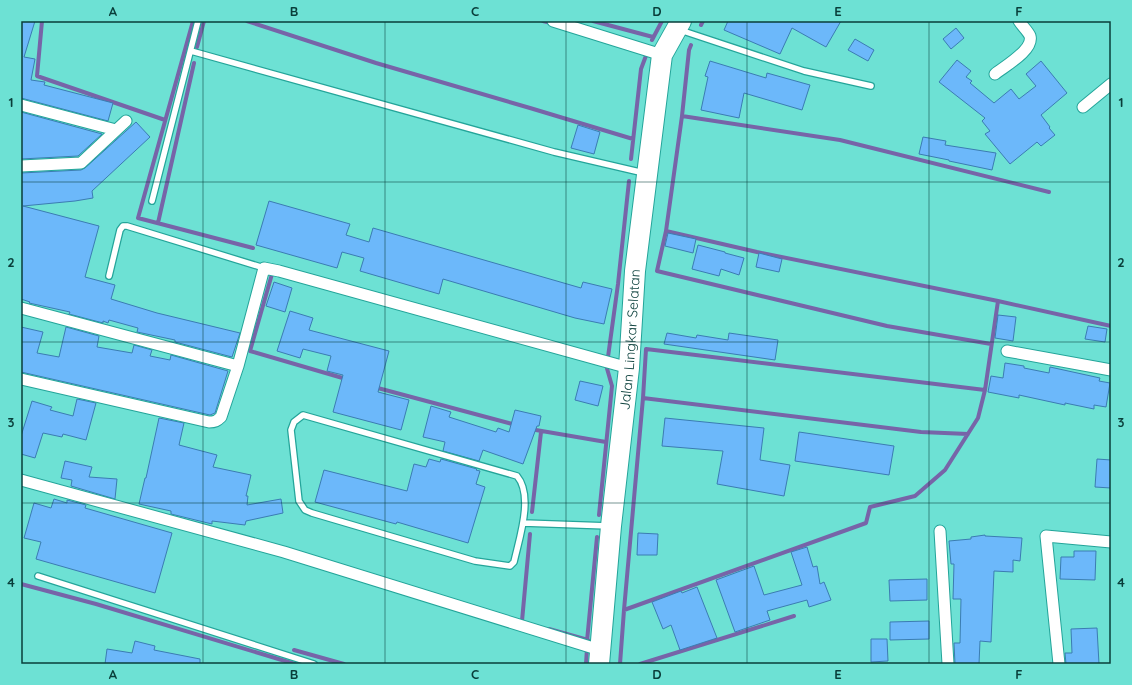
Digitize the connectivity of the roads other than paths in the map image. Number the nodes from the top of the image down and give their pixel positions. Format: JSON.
{"nodes":[{"id":1,"x":198,"y":21,"type":"edge"},
{"id":2,"x":553,"y":21,"type":"edge"},
{"id":3,"x":1019,"y":21,"type":"edge"},
{"id":4,"x":679,"y":25,"type":"edge"},
{"id":5,"x":191,"y":51,"type":"junction"},
{"id":6,"x":662,"y":55,"type":"junction"},
{"id":7,"x":995,"y":74,"type":"dead end"},
{"id":8,"x":1111,"y":84,"type":"edge"},
{"id":9,"x":871,"y":86,"type":"dead end"},
{"id":10,"x":21,"y":105,"type":"edge"},
{"id":11,"x":1083,"y":107,"type":"dead end"},
{"id":12,"x":126,"y":121,"type":"dead end"},
{"id":13,"x":116,"y":130,"type":"junction"},
{"id":14,"x":21,"y":166,"type":"edge"},
{"id":15,"x":648,"y":174,"type":"junction"},
{"id":16,"x":152,"y":201,"type":"dead end"},
{"id":17,"x":264,"y":268,"type":"junction"},
{"id":18,"x":109,"y":276,"type":"dead end"},
{"id":19,"x":21,"y":308,"type":"edge"},
{"id":20,"x":1007,"y":351,"type":"dead end"},
{"id":21,"x":238,"y":366,"type":"junction"},
{"id":22,"x":629,"y":368,"type":"junction"},
{"id":23,"x":1111,"y":370,"type":"edge"},
{"id":24,"x":21,"y":379,"type":"edge"},
{"id":25,"x":21,"y":480,"type":"edge"},
{"id":26,"x":523,"y":523,"type":"junction"},
{"id":27,"x":611,"y":526,"type":"junction"},
{"id":28,"x":940,"y":531,"type":"dead end"},
{"id":29,"x":1111,"y":542,"type":"edge"},
{"id":30,"x":38,"y":576,"type":"dead end"},
{"id":31,"x":600,"y":657,"type":"edge"},
{"id":32,"x":314,"y":664,"type":"edge"},
{"id":33,"x":948,"y":664,"type":"edge"},
{"id":34,"x":1059,"y":664,"type":"edge"}],
"edges":[{"from":1,"to":5,"type":"lane"},
{"from":2,"to":6,"type":"street"},
{"from":3,"to":7,"type":"street"},
{"from":4,"to":6,"type":"highway","name":"Jalan Lingkar Selatan"},
{"from":4,"to":9,"type":"lane"},
{"from":5,"to":15,"type":"lane"},
{"from":5,"to":16,"type":"lane"},
{"from":6,"to":15,"type":"highway","name":"Jalan Lingkar Selatan"},
{"from":8,"to":11,"type":"street"},
{"from":10,"to":13,"type":"street"},
{"from":12,"to":13,"type":"street"},
{"from":13,"to":14,"type":"street"},
{"from":15,"to":22,"type":"highway","name":"Jalan Lingkar Selatan"},
{"from":17,"to":18,"type":"lane"},
{"from":17,"to":21,"type":"street"},
{"from":17,"to":22,"type":"street"},
{"from":19,"to":21,"type":"street"},
{"from":20,"to":23,"type":"street"},
{"from":21,"to":24,"type":"street"},
{"from":22,"to":27,"type":"highway","name":"Jalan Lingkar Selatan"},
{"from":25,"to":31,"type":"street"},
{"from":26,"to":26,"type":"lane"},
{"from":26,"to":27,"type":"lane"},
{"from":27,"to":31,"type":"highway","name":"Jalan Lingkar Selatan"},
{"from":28,"to":33,"type":"street"},
{"from":29,"to":34,"type":"street"},
{"from":30,"to":32,"type":"lane"}]}
